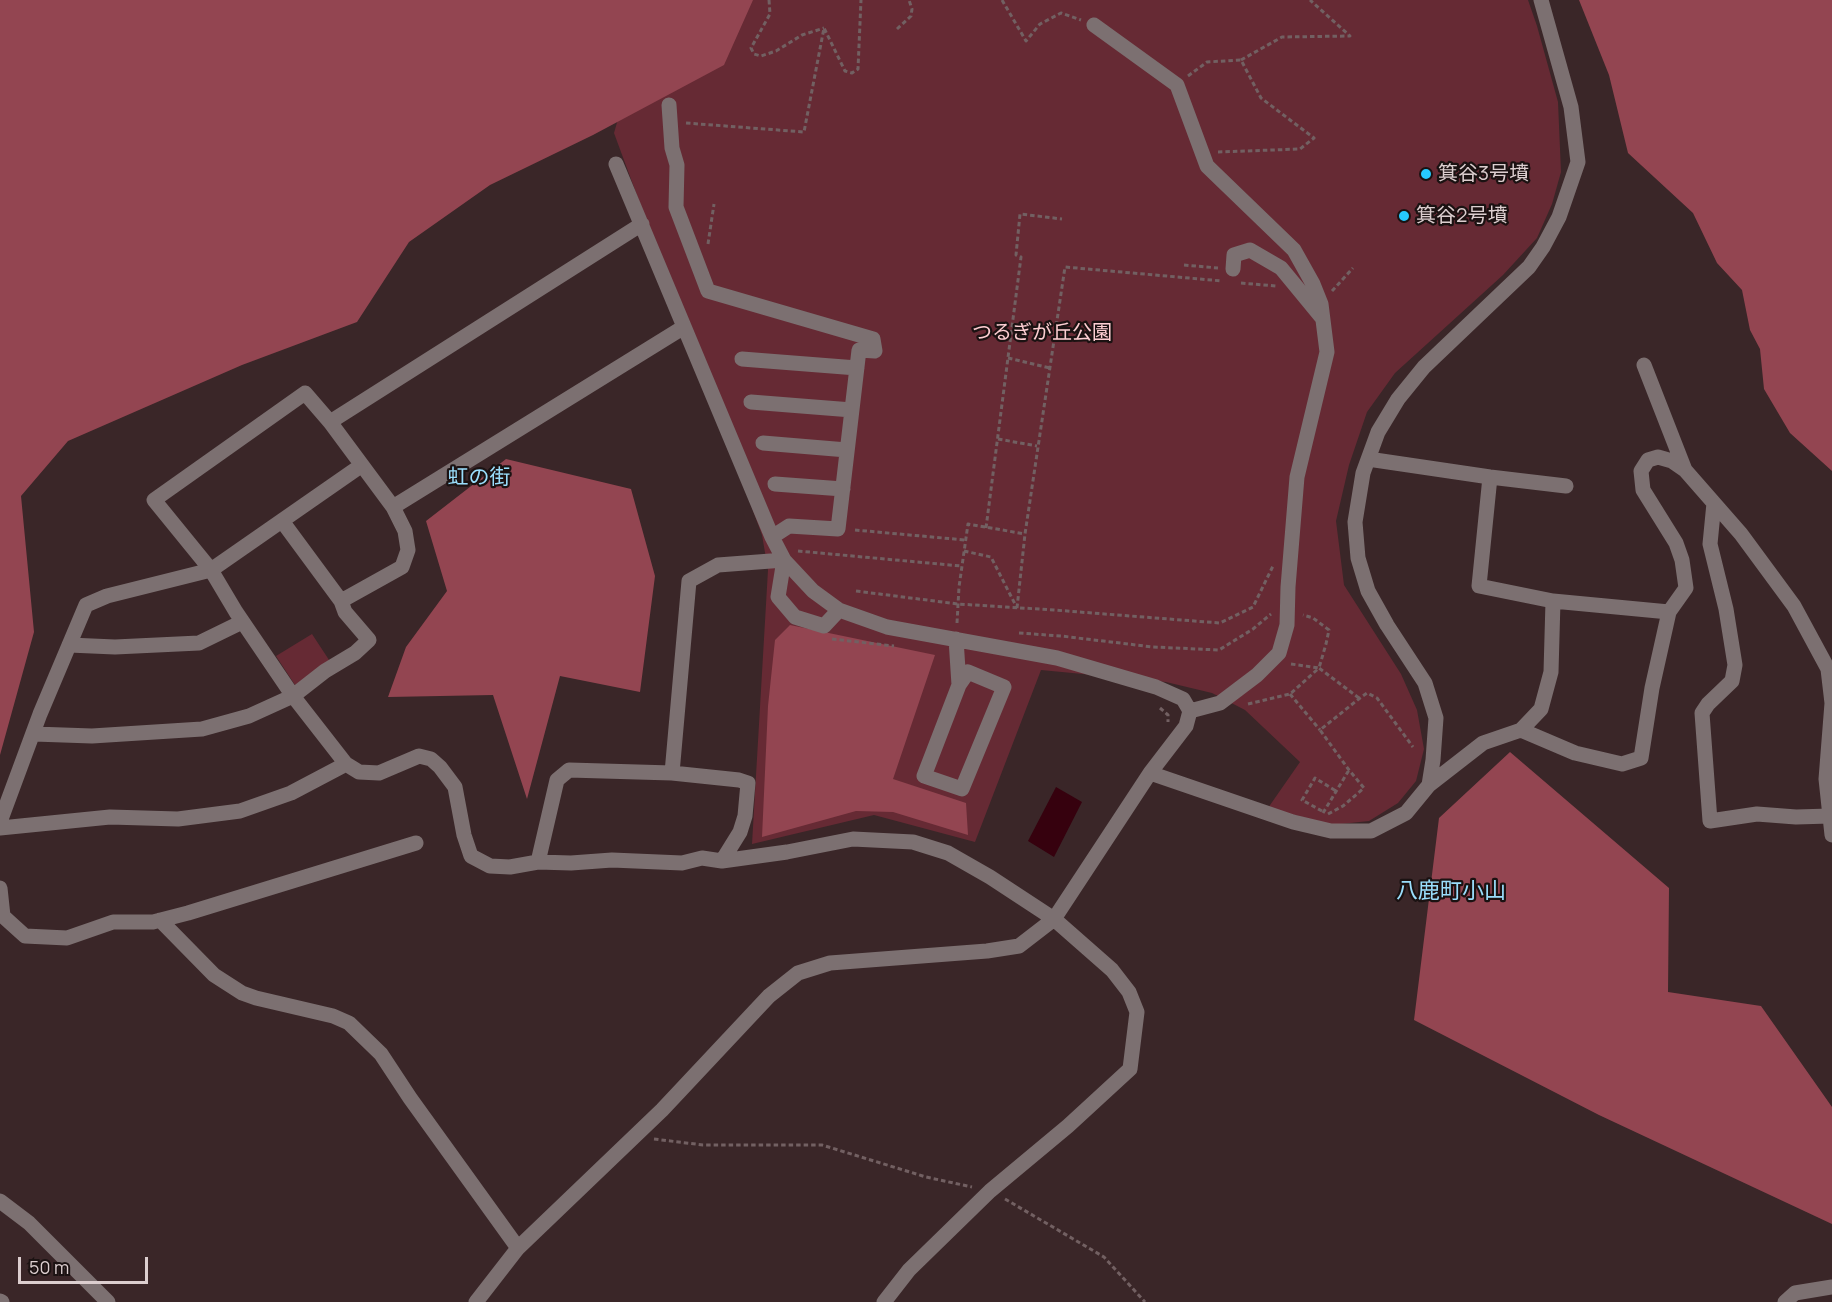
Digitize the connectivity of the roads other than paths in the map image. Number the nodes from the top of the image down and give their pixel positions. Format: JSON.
{"nodes":[{"id":1,"x":1541,"y":0,"type":"edge"},
{"id":2,"x":1094,"y":25,"type":"road end"},
{"id":3,"x":669,"y":105,"type":"dead end"},
{"id":4,"x":616,"y":164,"type":"dead end"},
{"id":5,"x":642,"y":224,"type":"junction"},
{"id":6,"x":1233,"y":269,"type":"road end"},
{"id":7,"x":1322,"y":312,"type":"junction"},
{"id":8,"x":684,"y":327,"type":"junction"},
{"id":9,"x":742,"y":359,"type":"dead end"},
{"id":10,"x":1644,"y":366,"type":"dead end"},
{"id":11,"x":857,"y":368,"type":"junction"},
{"id":12,"x":751,"y":402,"type":"dead end"},
{"id":13,"x":852,"y":410,"type":"junction"},
{"id":14,"x":330,"y":422,"type":"junction"},
{"id":15,"x":763,"y":443,"type":"dead end"},
{"id":16,"x":847,"y":450,"type":"junction"},
{"id":17,"x":1368,"y":459,"type":"junction"},
{"id":18,"x":362,"y":465,"type":"junction"},
{"id":19,"x":1685,"y":470,"type":"junction"},
{"id":20,"x":1490,"y":477,"type":"junction"},
{"id":21,"x":775,"y":484,"type":"dead end"},
{"id":22,"x":1566,"y":486,"type":"dead end"},
{"id":23,"x":843,"y":489,"type":"junction"},
{"id":24,"x":1714,"y":503,"type":"junction"},
{"id":25,"x":393,"y":507,"type":"junction"},
{"id":26,"x":282,"y":521,"type":"junction"},
{"id":27,"x":778,"y":549,"type":"junction"},
{"id":28,"x":211,"y":570,"type":"junction"},
{"id":29,"x":341,"y":601,"type":"junction"},
{"id":30,"x":1552,"y":601,"type":"junction"},
{"id":31,"x":839,"y":610,"type":"junction"},
{"id":32,"x":1669,"y":612,"type":"junction"},
{"id":33,"x":242,"y":622,"type":"junction"},
{"id":34,"x":956,"y":639,"type":"junction"},
{"id":35,"x":69,"y":645,"type":"junction"},
{"id":36,"x":958,"y":685,"type":"junction"},
{"id":37,"x":293,"y":696,"type":"junction"},
{"id":38,"x":1832,"y":703,"type":"edge"},
{"id":39,"x":1190,"y":711,"type":"junction"},
{"id":40,"x":1521,"y":730,"type":"junction"},
{"id":41,"x":34,"y":734,"type":"junction"},
{"id":42,"x":346,"y":764,"type":"junction"},
{"id":43,"x":672,"y":773,"type":"junction"},
{"id":44,"x":1150,"y":773,"type":"junction"},
{"id":45,"x":1429,"y":785,"type":"junction"},
{"id":46,"x":1830,"y":816,"type":"junction"},
{"id":47,"x":0,"y":822,"type":"edge"},
{"id":48,"x":0,"y":828,"type":"edge"},
{"id":49,"x":1832,"y":835,"type":"edge"},
{"id":50,"x":416,"y":843,"type":"dead end"},
{"id":51,"x":722,"y":861,"type":"junction"},
{"id":52,"x":538,"y":862,"type":"junction"},
{"id":53,"x":0,"y":888,"type":"edge"},
{"id":54,"x":1054,"y":919,"type":"junction"},
{"id":55,"x":160,"y":920,"type":"junction"},
{"id":56,"x":0,"y":1200,"type":"edge"},
{"id":57,"x":518,"y":1248,"type":"junction"},
{"id":58,"x":1832,"y":1287,"type":"edge"},
{"id":59,"x":886,"y":1299,"type":"edge"},
{"id":60,"x":108,"y":1302,"type":"edge"},
{"id":61,"x":476,"y":1302,"type":"edge"},
{"id":62,"x":1785,"y":1302,"type":"edge"}],
"edges":[{"from":1,"to":17,"type":"street"},
{"from":2,"to":7,"type":"street"},
{"from":3,"to":11,"type":"street"},
{"from":4,"to":5,"type":"street"},
{"from":5,"to":8,"type":"street"},
{"from":5,"to":14,"type":"street"},
{"from":6,"to":7,"type":"street"},
{"from":7,"to":39,"type":"street"},
{"from":8,"to":25,"type":"street"},
{"from":8,"to":27,"type":"street"},
{"from":9,"to":11,"type":"street"},
{"from":10,"to":19,"type":"street"},
{"from":11,"to":13,"type":"street"},
{"from":12,"to":13,"type":"street"},
{"from":13,"to":16,"type":"street"},
{"from":14,"to":18,"type":"street"},
{"from":14,"to":28,"type":"street"},
{"from":15,"to":16,"type":"street"},
{"from":16,"to":23,"type":"street"},
{"from":17,"to":20,"type":"street"},
{"from":17,"to":45,"type":"street"},
{"from":18,"to":25,"type":"street"},
{"from":18,"to":26,"type":"street"},
{"from":19,"to":24,"type":"street"},
{"from":19,"to":32,"type":"street"},
{"from":20,"to":22,"type":"street"},
{"from":20,"to":30,"type":"street"},
{"from":21,"to":23,"type":"street"},
{"from":23,"to":27,"type":"street"},
{"from":24,"to":38,"type":"street"},
{"from":24,"to":46,"type":"street"},
{"from":25,"to":29,"type":"street"},
{"from":26,"to":28,"type":"street"},
{"from":26,"to":29,"type":"street"},
{"from":27,"to":31,"type":"street"},
{"from":27,"to":31,"type":"street"},
{"from":27,"to":43,"type":"street"},
{"from":28,"to":33,"type":"street"},
{"from":28,"to":35,"type":"street"},
{"from":29,"to":37,"type":"street"},
{"from":30,"to":32,"type":"street"},
{"from":30,"to":40,"type":"street"},
{"from":31,"to":34,"type":"street"},
{"from":32,"to":40,"type":"street"},
{"from":33,"to":35,"type":"street"},
{"from":33,"to":37,"type":"street"},
{"from":34,"to":36,"type":"street"},
{"from":34,"to":39,"type":"street"},
{"from":35,"to":41,"type":"street"},
{"from":36,"to":36,"type":"street"},
{"from":37,"to":41,"type":"street"},
{"from":37,"to":42,"type":"street"},
{"from":38,"to":46,"type":"street"},
{"from":39,"to":44,"type":"street"},
{"from":40,"to":45,"type":"street"},
{"from":41,"to":47,"type":"street"},
{"from":42,"to":48,"type":"street"},
{"from":42,"to":52,"type":"street"},
{"from":43,"to":51,"type":"street"},
{"from":43,"to":52,"type":"street"},
{"from":44,"to":45,"type":"street"},
{"from":44,"to":54,"type":"street"},
{"from":46,"to":49,"type":"street"},
{"from":50,"to":55,"type":"street"},
{"from":51,"to":52,"type":"street"},
{"from":51,"to":54,"type":"street"},
{"from":53,"to":55,"type":"street"},
{"from":54,"to":57,"type":"street"},
{"from":54,"to":59,"type":"street"},
{"from":55,"to":57,"type":"street"},
{"from":56,"to":60,"type":"street"},
{"from":57,"to":61,"type":"street"},
{"from":58,"to":62,"type":"street"}]}
